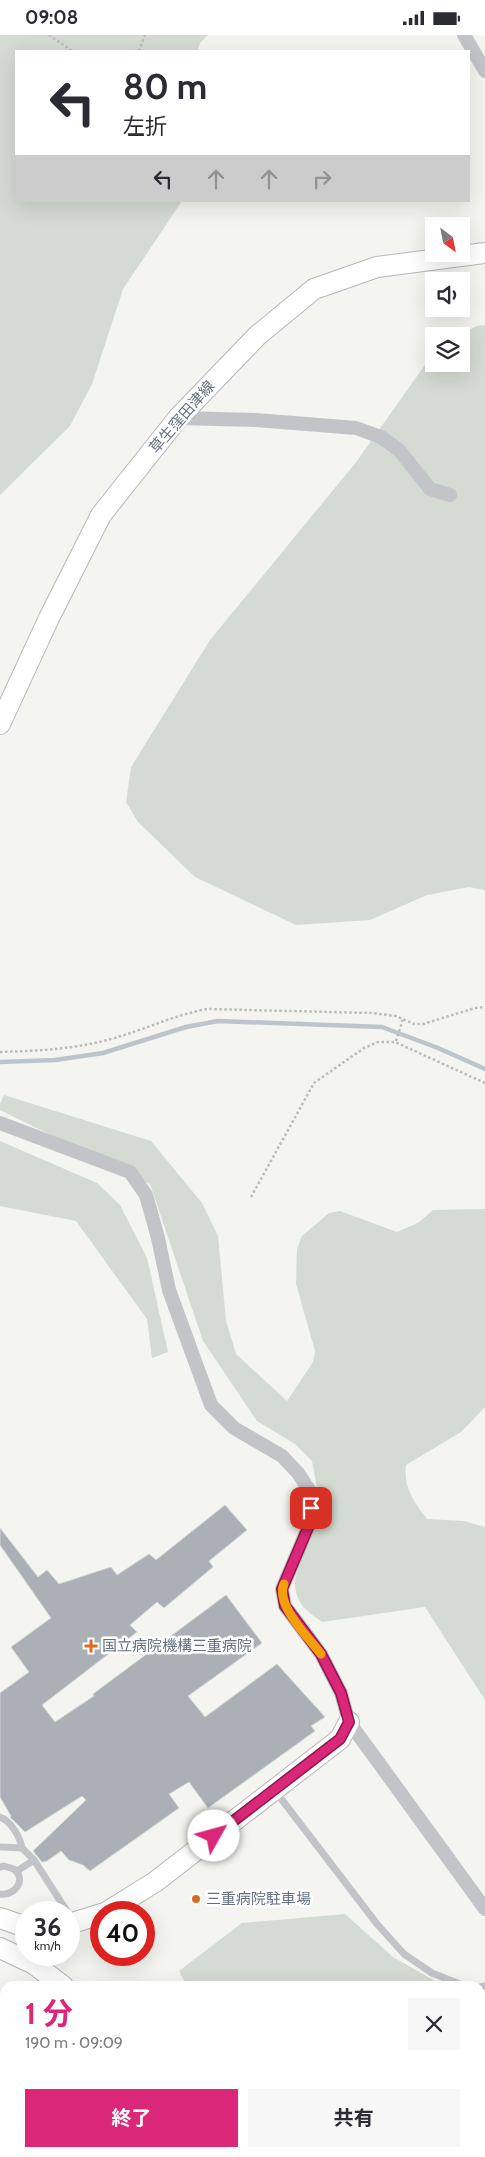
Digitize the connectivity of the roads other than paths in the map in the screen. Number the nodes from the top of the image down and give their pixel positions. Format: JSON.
{"nodes":[{"id":1,"x":464,"y":35,"type":"edge"},
{"id":2,"x":485,"y":71,"type":"edge"},
{"id":3,"x":485,"y":253,"type":"edge"},
{"id":4,"x":178,"y":418,"type":"junction"},
{"id":5,"x":450,"y":495,"type":"dead end"},
{"id":6,"x":0,"y":724,"type":"edge"},
{"id":7,"x":0,"y":1123,"type":"edge"},
{"id":8,"x":349,"y":1722,"type":"junction"},
{"id":9,"x":274,"y":1790,"type":"junction"},
{"id":10,"x":0,"y":1817,"type":"edge"},
{"id":11,"x":0,"y":1847,"type":"edge"},
{"id":12,"x":22,"y":1848,"type":"junction"},
{"id":13,"x":34,"y":1860,"type":"junction"},
{"id":14,"x":0,"y":1867,"type":"edge"},
{"id":15,"x":17,"y":1871,"type":"junction"},
{"id":16,"x":0,"y":1894,"type":"edge"},
{"id":17,"x":59,"y":1901,"type":"edge"},
{"id":18,"x":124,"y":1901,"type":"edge"},
{"id":19,"x":485,"y":1909,"type":"edge"},
{"id":20,"x":0,"y":1918,"type":"edge"},
{"id":21,"x":15,"y":1923,"type":"edge"},
{"id":22,"x":0,"y":1948,"type":"edge"},
{"id":23,"x":56,"y":1981,"type":"edge"},
{"id":24,"x":452,"y":1981,"type":"edge"}],
"edges":[{"from":1,"to":2,"type":"street"},
{"from":3,"to":4,"type":"main road","name":"草生窪田津線"},
{"from":4,"to":5,"type":"street"},
{"from":4,"to":6,"type":"main road","name":"草生窪田津線"},
{"from":7,"to":8,"type":"street"},
{"from":8,"to":9,"type":"main road"},
{"from":8,"to":19,"type":"street"},
{"from":9,"to":18,"type":"main road"},
{"from":9,"to":24,"type":"lane"},
{"from":10,"to":12,"type":"lane"},
{"from":11,"to":12,"type":"lane"},
{"from":12,"to":13,"type":"lane"},
{"from":13,"to":15,"type":"lane"},
{"from":13,"to":17,"type":"lane"},
{"from":14,"to":15,"type":"lane"},
{"from":15,"to":16,"type":"lane"},
{"from":20,"to":21,"type":"main road"},
{"from":22,"to":23,"type":"main road"}]}
